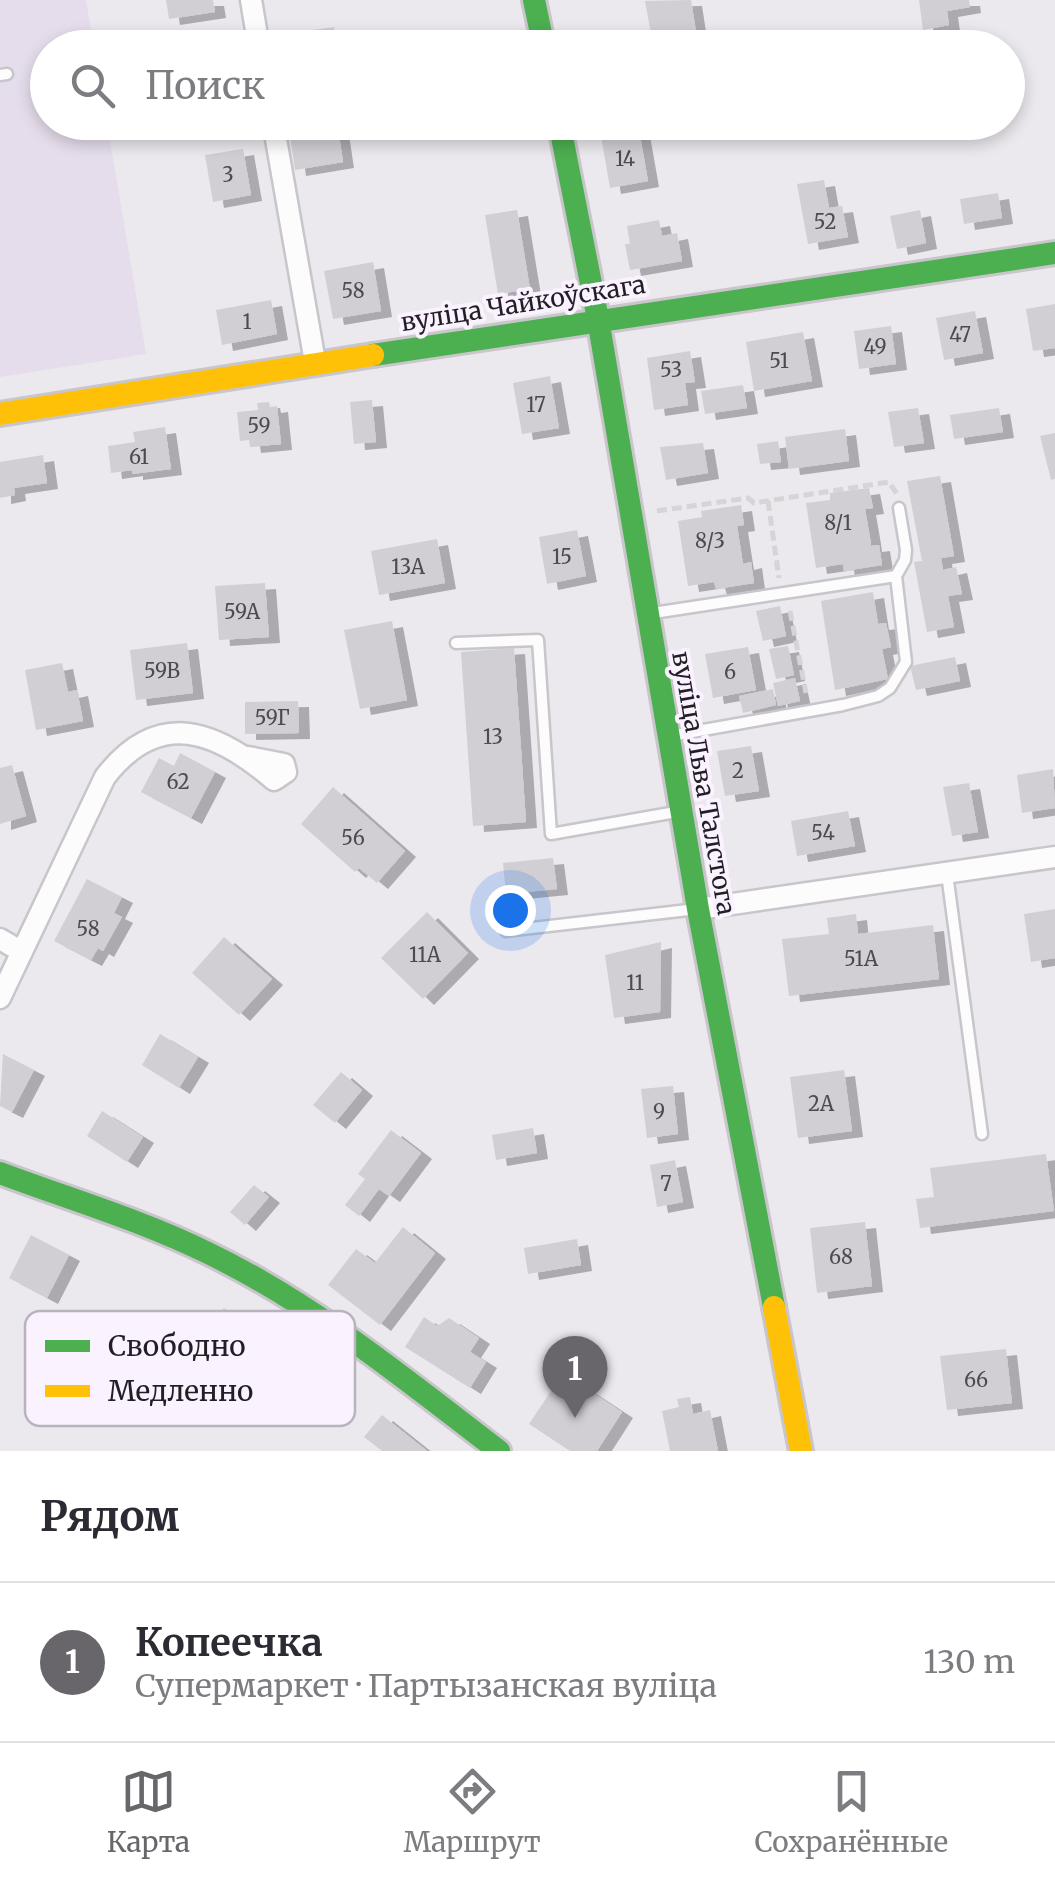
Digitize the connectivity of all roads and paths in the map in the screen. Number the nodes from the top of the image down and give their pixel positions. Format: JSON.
{"nodes":[{"id":1,"x":251,"y":0,"type":"edge"},
{"id":2,"x":534,"y":0,"type":"edge"},
{"id":3,"x":257,"y":30,"type":"edge"},
{"id":4,"x":540,"y":30,"type":"edge"},
{"id":5,"x":276,"y":140,"type":"edge"},
{"id":6,"x":562,"y":140,"type":"edge"},
{"id":7,"x":1055,"y":253,"type":"edge"},
{"id":8,"x":598,"y":319,"type":"junction"},
{"id":9,"x":315,"y":362,"type":"junction"},
{"id":10,"x":0,"y":414,"type":"edge"},
{"id":11,"x":899,"y":508,"type":"joint"},
{"id":12,"x":657,"y":511,"type":"dead end"},
{"id":13,"x":896,"y":576,"type":"junction"},
{"id":14,"x":647,"y":614,"type":"junction"},
{"id":15,"x":456,"y":643,"type":"dead end"},
{"id":16,"x":669,"y":736,"type":"junction"},
{"id":17,"x":248,"y":757,"type":"dead end"},
{"id":18,"x":682,"y":811,"type":"junction"},
{"id":19,"x":1055,"y":857,"type":"edge"},
{"id":20,"x":948,"y":874,"type":"junction"},
{"id":21,"x":698,"y":909,"type":"junction"},
{"id":22,"x":506,"y":932,"type":"dead end"},
{"id":23,"x":0,"y":939,"type":"edge"},
{"id":24,"x":22,"y":952,"type":"junction"},
{"id":25,"x":0,"y":998,"type":"edge"},
{"id":26,"x":982,"y":1134,"type":"dead end"},
{"id":27,"x":0,"y":1173,"type":"edge"},
{"id":28,"x":304,"y":1311,"type":"edge"},
{"id":29,"x":355,"y":1344,"type":"edge"},
{"id":30,"x":500,"y":1451,"type":"edge"},
{"id":31,"x":801,"y":1451,"type":"edge"}],
"edges":[{"from":1,"to":3,"type":"street"},
{"from":2,"to":4,"type":"main road"},
{"from":5,"to":9,"type":"street"},
{"from":6,"to":8,"type":"main road","name":"вуліца Льва Талстога"},
{"from":7,"to":8,"type":"main road","name":"вуліца Чайкоўскага"},
{"from":8,"to":9,"type":"main road","name":"вуліца Чайкоўскага"},
{"from":8,"to":14,"type":"main road","name":"вуліца Льва Талстога"},
{"from":9,"to":10,"type":"main road","name":"вуліца Чайкоўскага"},
{"from":11,"to":12,"type":"path"},
{"from":11,"to":13,"type":"lane"},
{"from":13,"to":14,"type":"lane"},
{"from":13,"to":16,"type":"lane"},
{"from":14,"to":16,"type":"main road","name":"вуліца Льва Талстога"},
{"from":15,"to":18,"type":"lane"},
{"from":16,"to":18,"type":"main road","name":"вуліца Льва Талстога"},
{"from":17,"to":24,"type":"street"},
{"from":18,"to":21,"type":"main road","name":"вуліца Льва Талстога"},
{"from":19,"to":20,"type":"street"},
{"from":20,"to":21,"type":"street"},
{"from":20,"to":26,"type":"lane"},
{"from":21,"to":22,"type":"lane"},
{"from":21,"to":31,"type":"main road","name":"вуліца Льва Талстога"},
{"from":23,"to":24,"type":"street"},
{"from":24,"to":25,"type":"street"},
{"from":27,"to":28,"type":"main road"},
{"from":29,"to":30,"type":"main road"}]}
